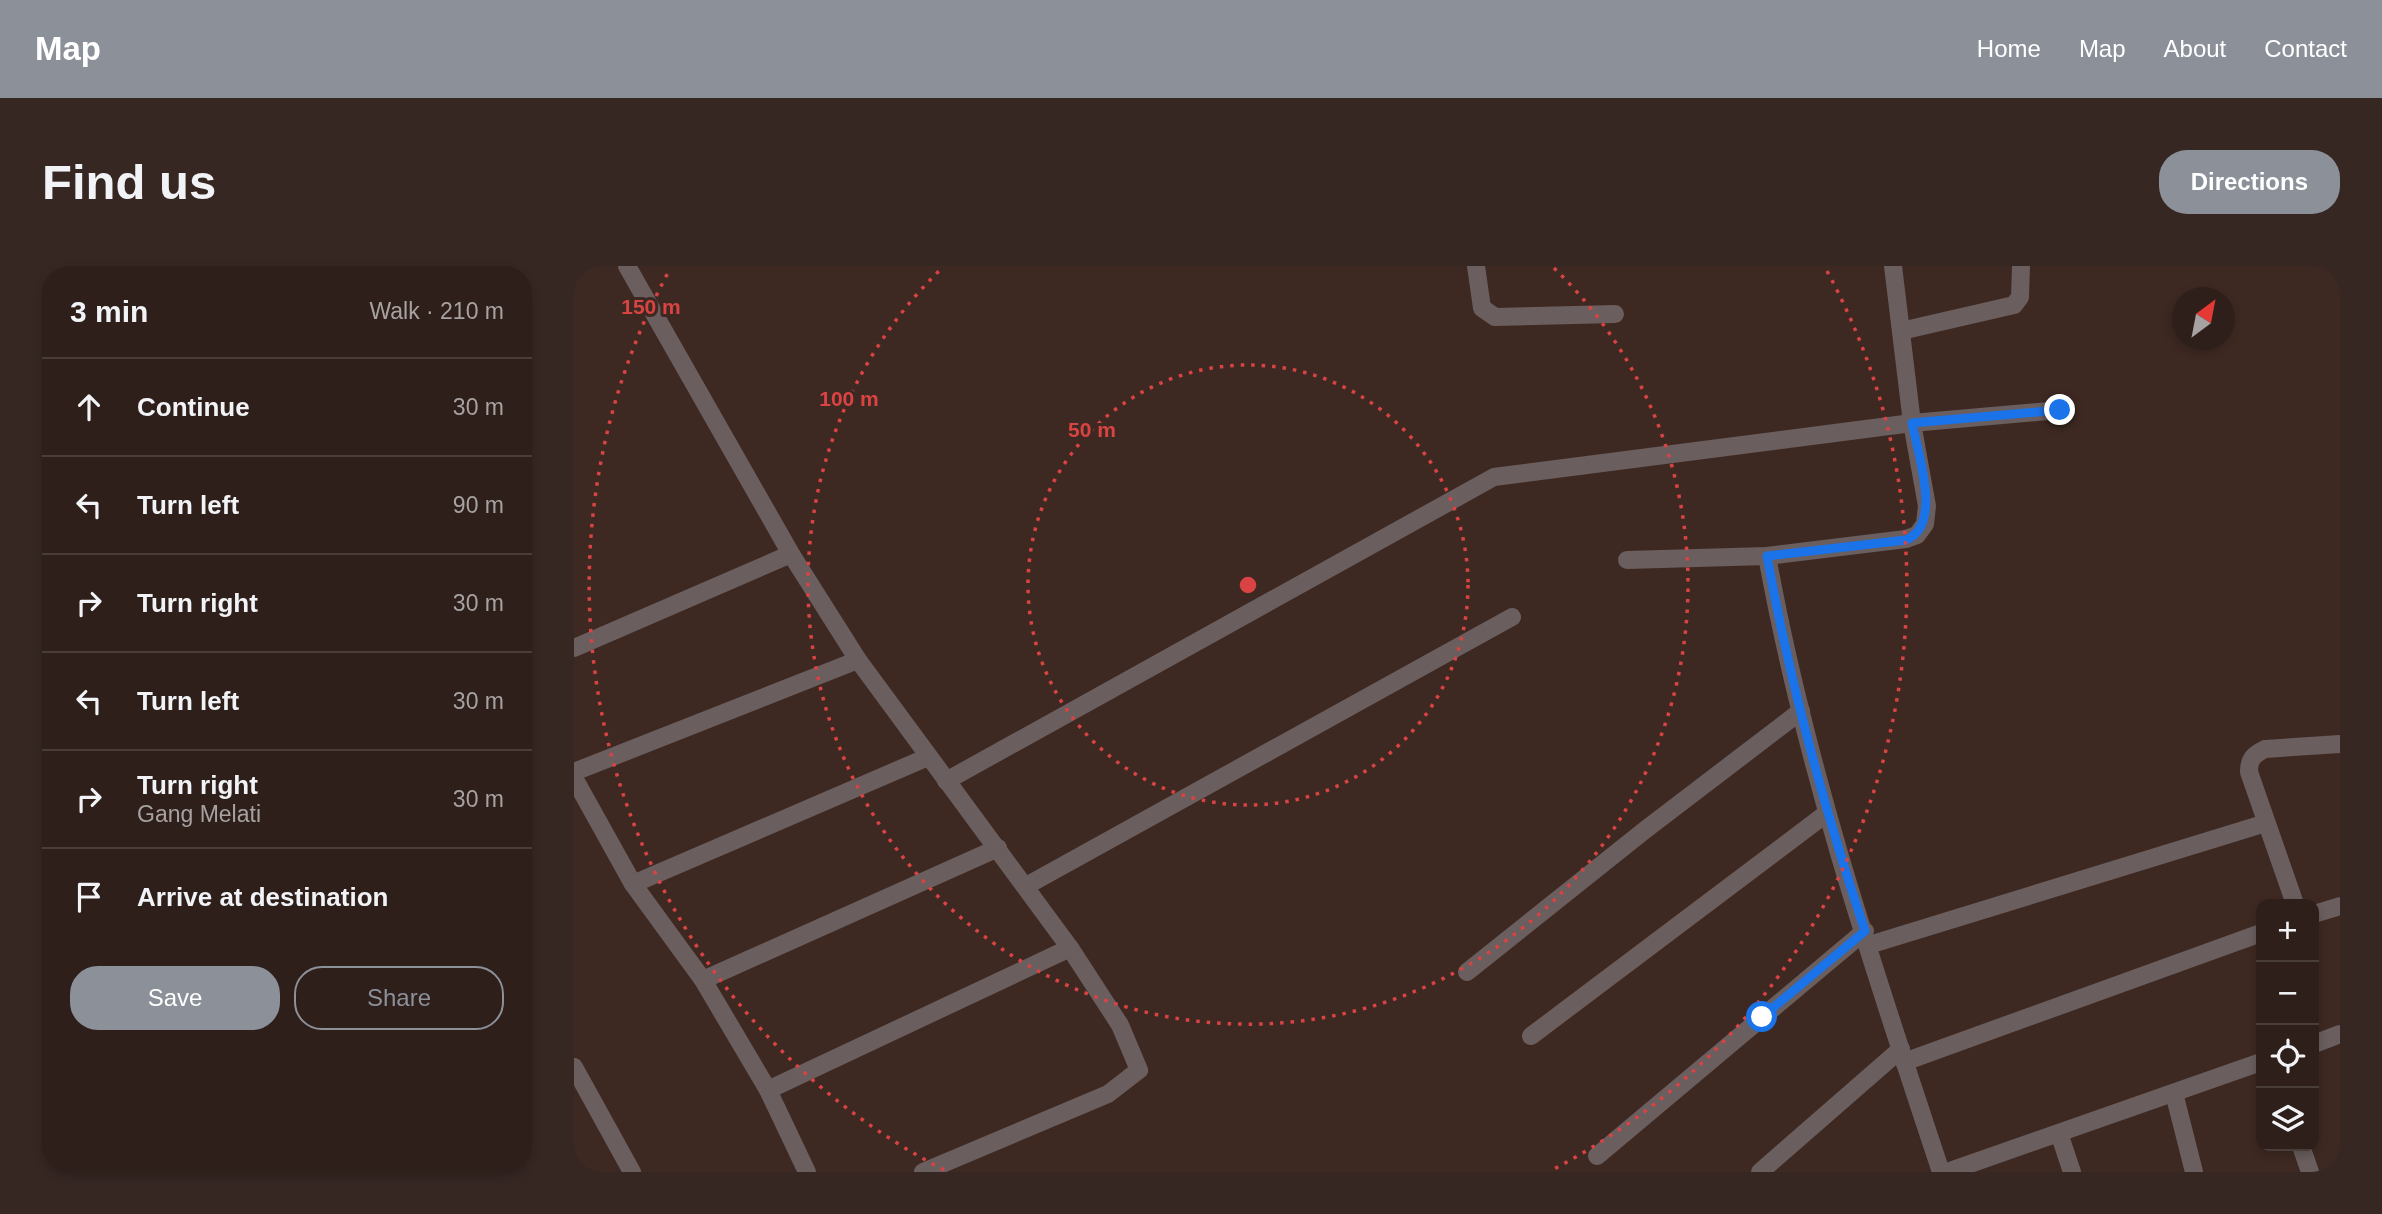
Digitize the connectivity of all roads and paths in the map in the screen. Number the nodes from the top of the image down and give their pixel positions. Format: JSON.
{"nodes":[{"id":1,"x":627,"y":266,"type":"edge"},
{"id":2,"x":1476,"y":266,"type":"edge"},
{"id":3,"x":1893,"y":266,"type":"edge"},
{"id":4,"x":2021,"y":266,"type":"edge"},
{"id":5,"x":1615,"y":314,"type":"dead end"},
{"id":6,"x":1901,"y":331,"type":"junction"},
{"id":7,"x":2060,"y":410,"type":"dead end"},
{"id":8,"x":1912,"y":423,"type":"junction"},
{"id":9,"x":791,"y":554,"type":"junction"},
{"id":10,"x":1767,"y":556,"type":"junction"},
{"id":11,"x":1627,"y":560,"type":"dead end"},
{"id":12,"x":1512,"y":617,"type":"dead end"},
{"id":13,"x":574,"y":648,"type":"edge"},
{"id":14,"x":858,"y":660,"type":"junction"},
{"id":15,"x":1801,"y":711,"type":"junction"},
{"id":16,"x":2340,"y":744,"type":"edge"},
{"id":17,"x":928,"y":757,"type":"junction"},
{"id":18,"x":574,"y":772,"type":"edge"},
{"id":19,"x":574,"y":778,"type":"edge"},
{"id":20,"x":946,"y":780,"type":"junction"},
{"id":21,"x":1827,"y":813,"type":"junction"},
{"id":22,"x":2266,"y":823,"type":"junction"},
{"id":23,"x":998,"y":848,"type":"junction"},
{"id":24,"x":634,"y":884,"type":"junction"},
{"id":25,"x":1026,"y":886,"type":"junction"},
{"id":26,"x":2293,"y":899,"type":"edge"},
{"id":27,"x":2340,"y":906,"type":"edge"},
{"id":28,"x":2319,"y":912,"type":"edge"},
{"id":29,"x":2256,"y":935,"type":"edge"},
{"id":30,"x":1867,"y":938,"type":"junction"},
{"id":31,"x":1070,"y":948,"type":"junction"},
{"id":32,"x":1467,"y":972,"type":"dead end"},
{"id":33,"x":702,"y":980,"type":"junction"},
{"id":34,"x":2340,"y":1034,"type":"edge"},
{"id":35,"x":1531,"y":1036,"type":"dead end"},
{"id":36,"x":2319,"y":1042,"type":"edge"},
{"id":37,"x":1903,"y":1056,"type":"junction"},
{"id":38,"x":2256,"y":1064,"type":"edge"},
{"id":39,"x":574,"y":1067,"type":"edge"},
{"id":40,"x":768,"y":1090,"type":"junction"},
{"id":41,"x":2174,"y":1093,"type":"junction"},
{"id":42,"x":2059,"y":1133,"type":"junction"},
{"id":43,"x":2303,"y":1151,"type":"edge"},
{"id":44,"x":1597,"y":1156,"type":"dead end"},
{"id":45,"x":632,"y":1172,"type":"edge"},
{"id":46,"x":807,"y":1172,"type":"edge"},
{"id":47,"x":923,"y":1172,"type":"edge"},
{"id":48,"x":1760,"y":1172,"type":"edge"},
{"id":49,"x":1941,"y":1172,"type":"edge"},
{"id":50,"x":1947,"y":1172,"type":"edge"},
{"id":51,"x":2072,"y":1172,"type":"edge"},
{"id":52,"x":2194,"y":1172,"type":"edge"},
{"id":53,"x":2310,"y":1172,"type":"edge"}],
"edges":[{"from":1,"to":9,"type":"street"},
{"from":2,"to":5,"type":"street"},
{"from":3,"to":6,"type":"street"},
{"from":4,"to":6,"type":"street"},
{"from":6,"to":8,"type":"street"},
{"from":7,"to":8,"type":"street"},
{"from":8,"to":10,"type":"street"},
{"from":8,"to":20,"type":"street"},
{"from":9,"to":13,"type":"street"},
{"from":9,"to":14,"type":"street"},
{"from":10,"to":11,"type":"street"},
{"from":10,"to":15,"type":"street"},
{"from":12,"to":25,"type":"street"},
{"from":14,"to":17,"type":"street"},
{"from":14,"to":18,"type":"street"},
{"from":15,"to":21,"type":"street"},
{"from":15,"to":32,"type":"street"},
{"from":16,"to":22,"type":"street"},
{"from":17,"to":20,"type":"street"},
{"from":17,"to":24,"type":"street"},
{"from":19,"to":24,"type":"street"},
{"from":20,"to":23,"type":"street"},
{"from":21,"to":30,"type":"street"},
{"from":21,"to":35,"type":"street"},
{"from":22,"to":26,"type":"street"},
{"from":22,"to":30,"type":"street"},
{"from":23,"to":25,"type":"street"},
{"from":23,"to":33,"type":"street"},
{"from":24,"to":33,"type":"street"},
{"from":25,"to":31,"type":"street"},
{"from":27,"to":28,"type":"street"},
{"from":29,"to":37,"type":"street"},
{"from":30,"to":37,"type":"street"},
{"from":30,"to":44,"type":"street"},
{"from":31,"to":40,"type":"street"},
{"from":31,"to":47,"type":"street"},
{"from":33,"to":40,"type":"street"},
{"from":34,"to":36,"type":"street"},
{"from":37,"to":48,"type":"street"},
{"from":37,"to":49,"type":"street"},
{"from":38,"to":41,"type":"street"},
{"from":39,"to":45,"type":"street"},
{"from":40,"to":46,"type":"street"},
{"from":41,"to":42,"type":"street"},
{"from":41,"to":52,"type":"street"},
{"from":42,"to":50,"type":"street"},
{"from":42,"to":51,"type":"street"},
{"from":43,"to":53,"type":"street"}]}
